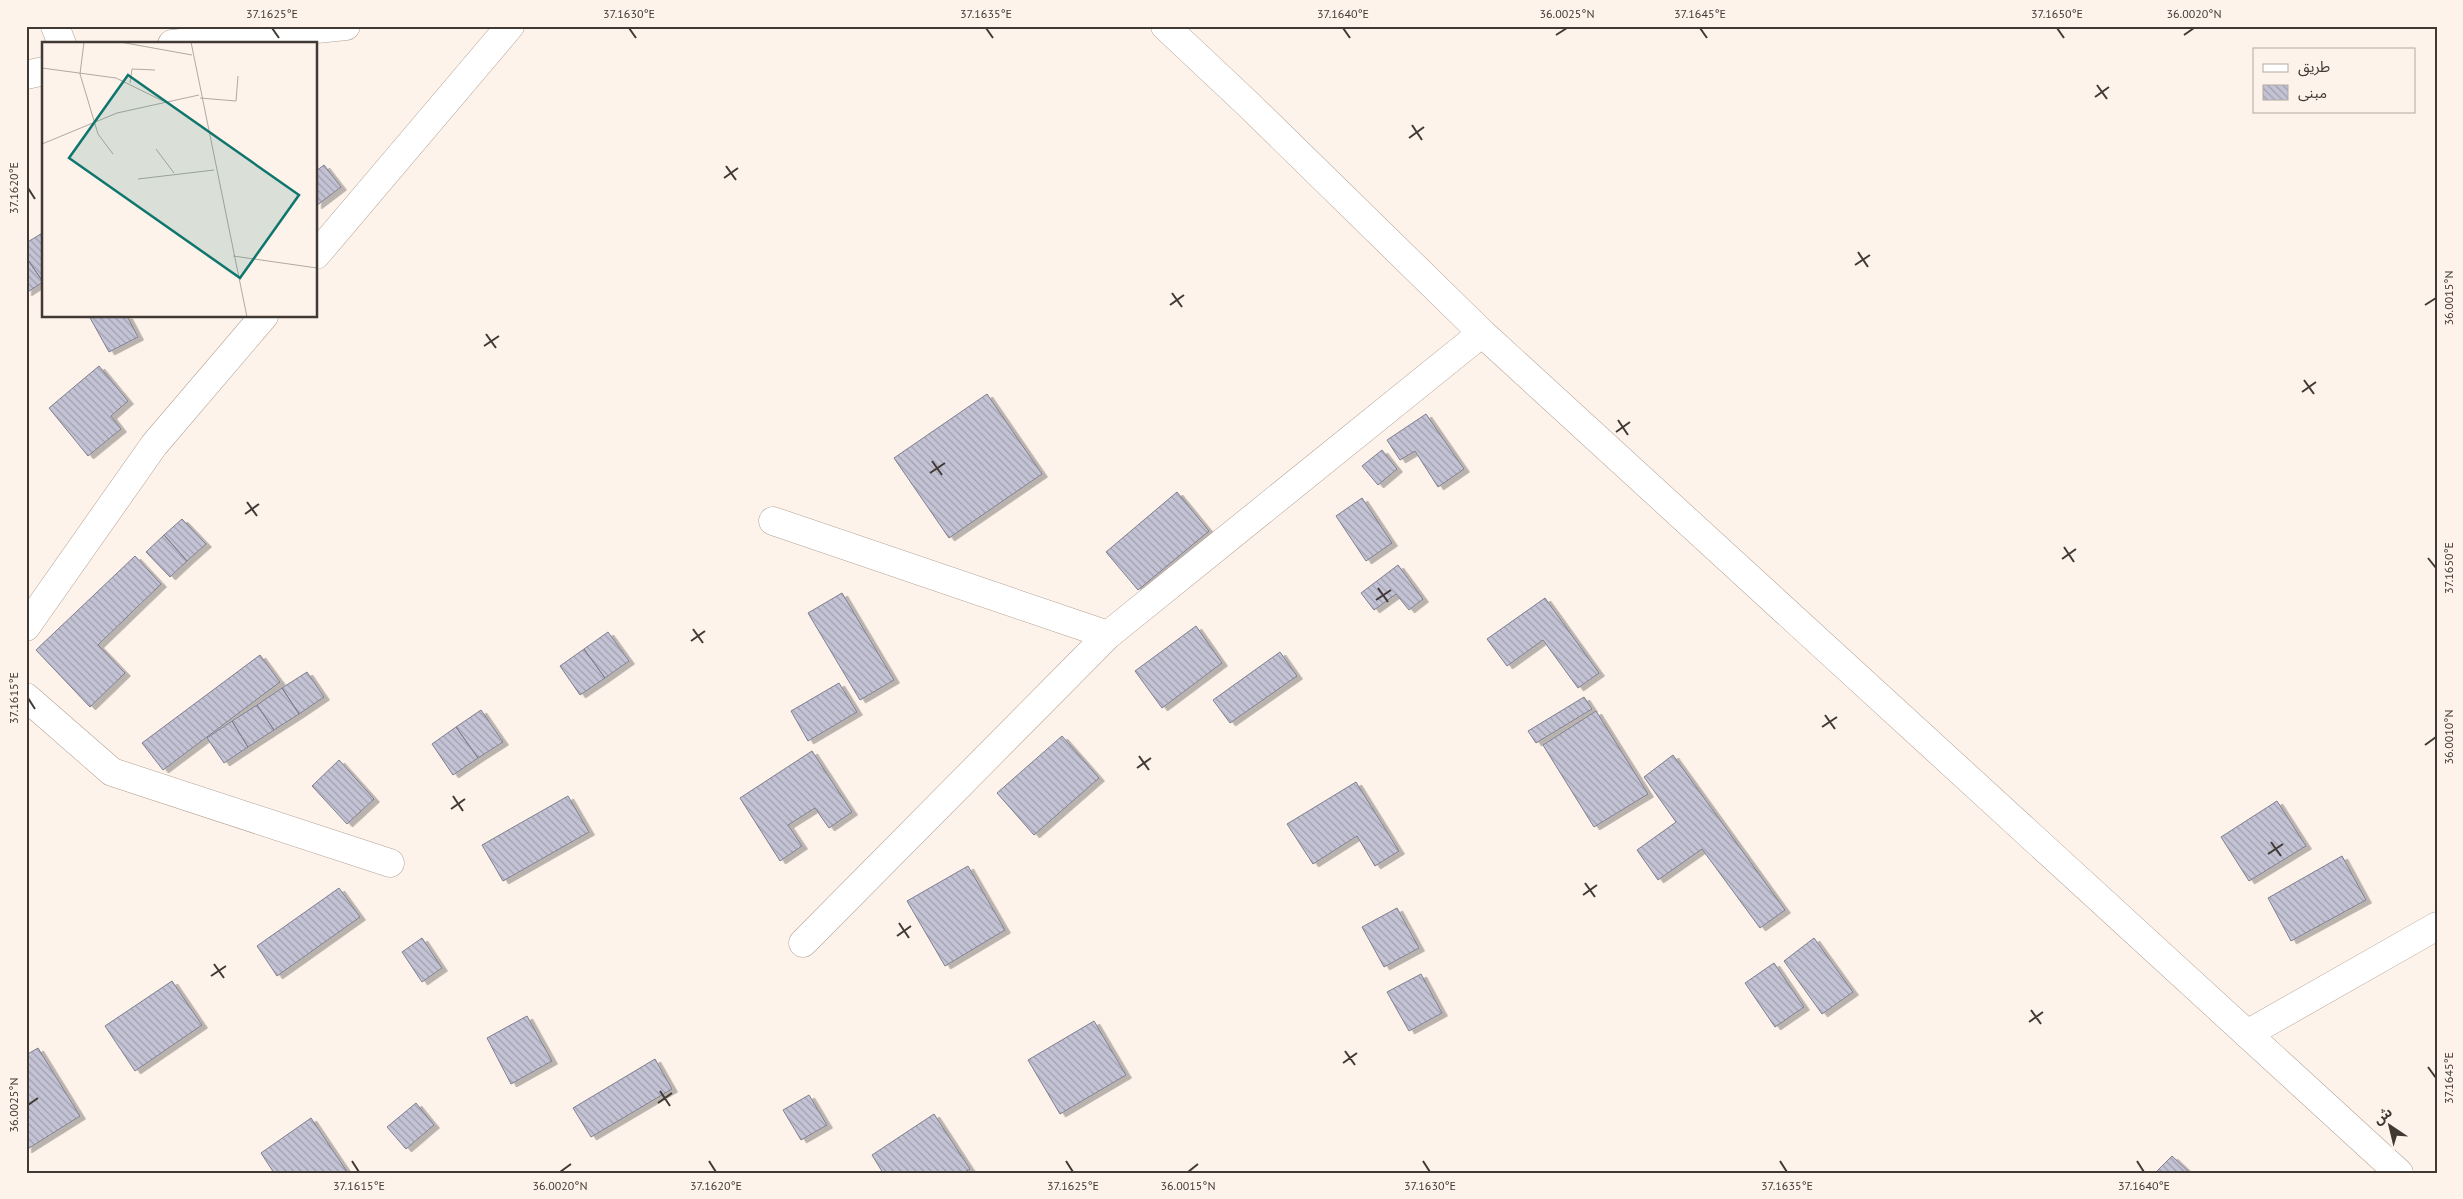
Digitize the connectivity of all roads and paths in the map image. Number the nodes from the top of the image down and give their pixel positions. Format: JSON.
{"nodes":[{"id":1,"x":55,"y":26,"type":"edge"},
{"id":2,"x":346,"y":26,"type":"edge"},
{"id":3,"x":510,"y":26,"type":"edge"},
{"id":4,"x":1165,"y":26,"type":"edge"},
{"id":5,"x":61,"y":42,"type":"edge"},
{"id":6,"x":191,"y":42,"type":"edge"},
{"id":7,"x":42,"y":71,"type":"edge"},
{"id":8,"x":26,"y":75,"type":"edge"},
{"id":9,"x":318,"y":253,"type":"edge"},
{"id":10,"x":262,"y":318,"type":"edge"},
{"id":11,"x":1482,"y":333,"type":"junction"},
{"id":12,"x":773,"y":521,"type":"dead end"},
{"id":13,"x":26,"y":627,"type":"edge"},
{"id":14,"x":1108,"y":635,"type":"junction"},
{"id":15,"x":26,"y":697,"type":"edge"},
{"id":16,"x":390,"y":862,"type":"dead end"},
{"id":17,"x":2437,"y":926,"type":"edge"},
{"id":18,"x":803,"y":943,"type":"dead end"},
{"id":19,"x":2247,"y":1034,"type":"junction"},
{"id":20,"x":2399,"y":1173,"type":"edge"}],
"edges":[{"from":1,"to":5,"type":"main road"},
{"from":2,"to":6,"type":"main road"},
{"from":3,"to":9,"type":"main road"},
{"from":4,"to":11,"type":"main road"},
{"from":7,"to":8,"type":"main road"},
{"from":10,"to":13,"type":"main road"},
{"from":11,"to":14,"type":"main road"},
{"from":11,"to":19,"type":"main road"},
{"from":12,"to":14,"type":"main road"},
{"from":14,"to":18,"type":"main road"},
{"from":15,"to":16,"type":"main road"},
{"from":17,"to":19,"type":"main road"},
{"from":19,"to":20,"type":"main road"}]}
